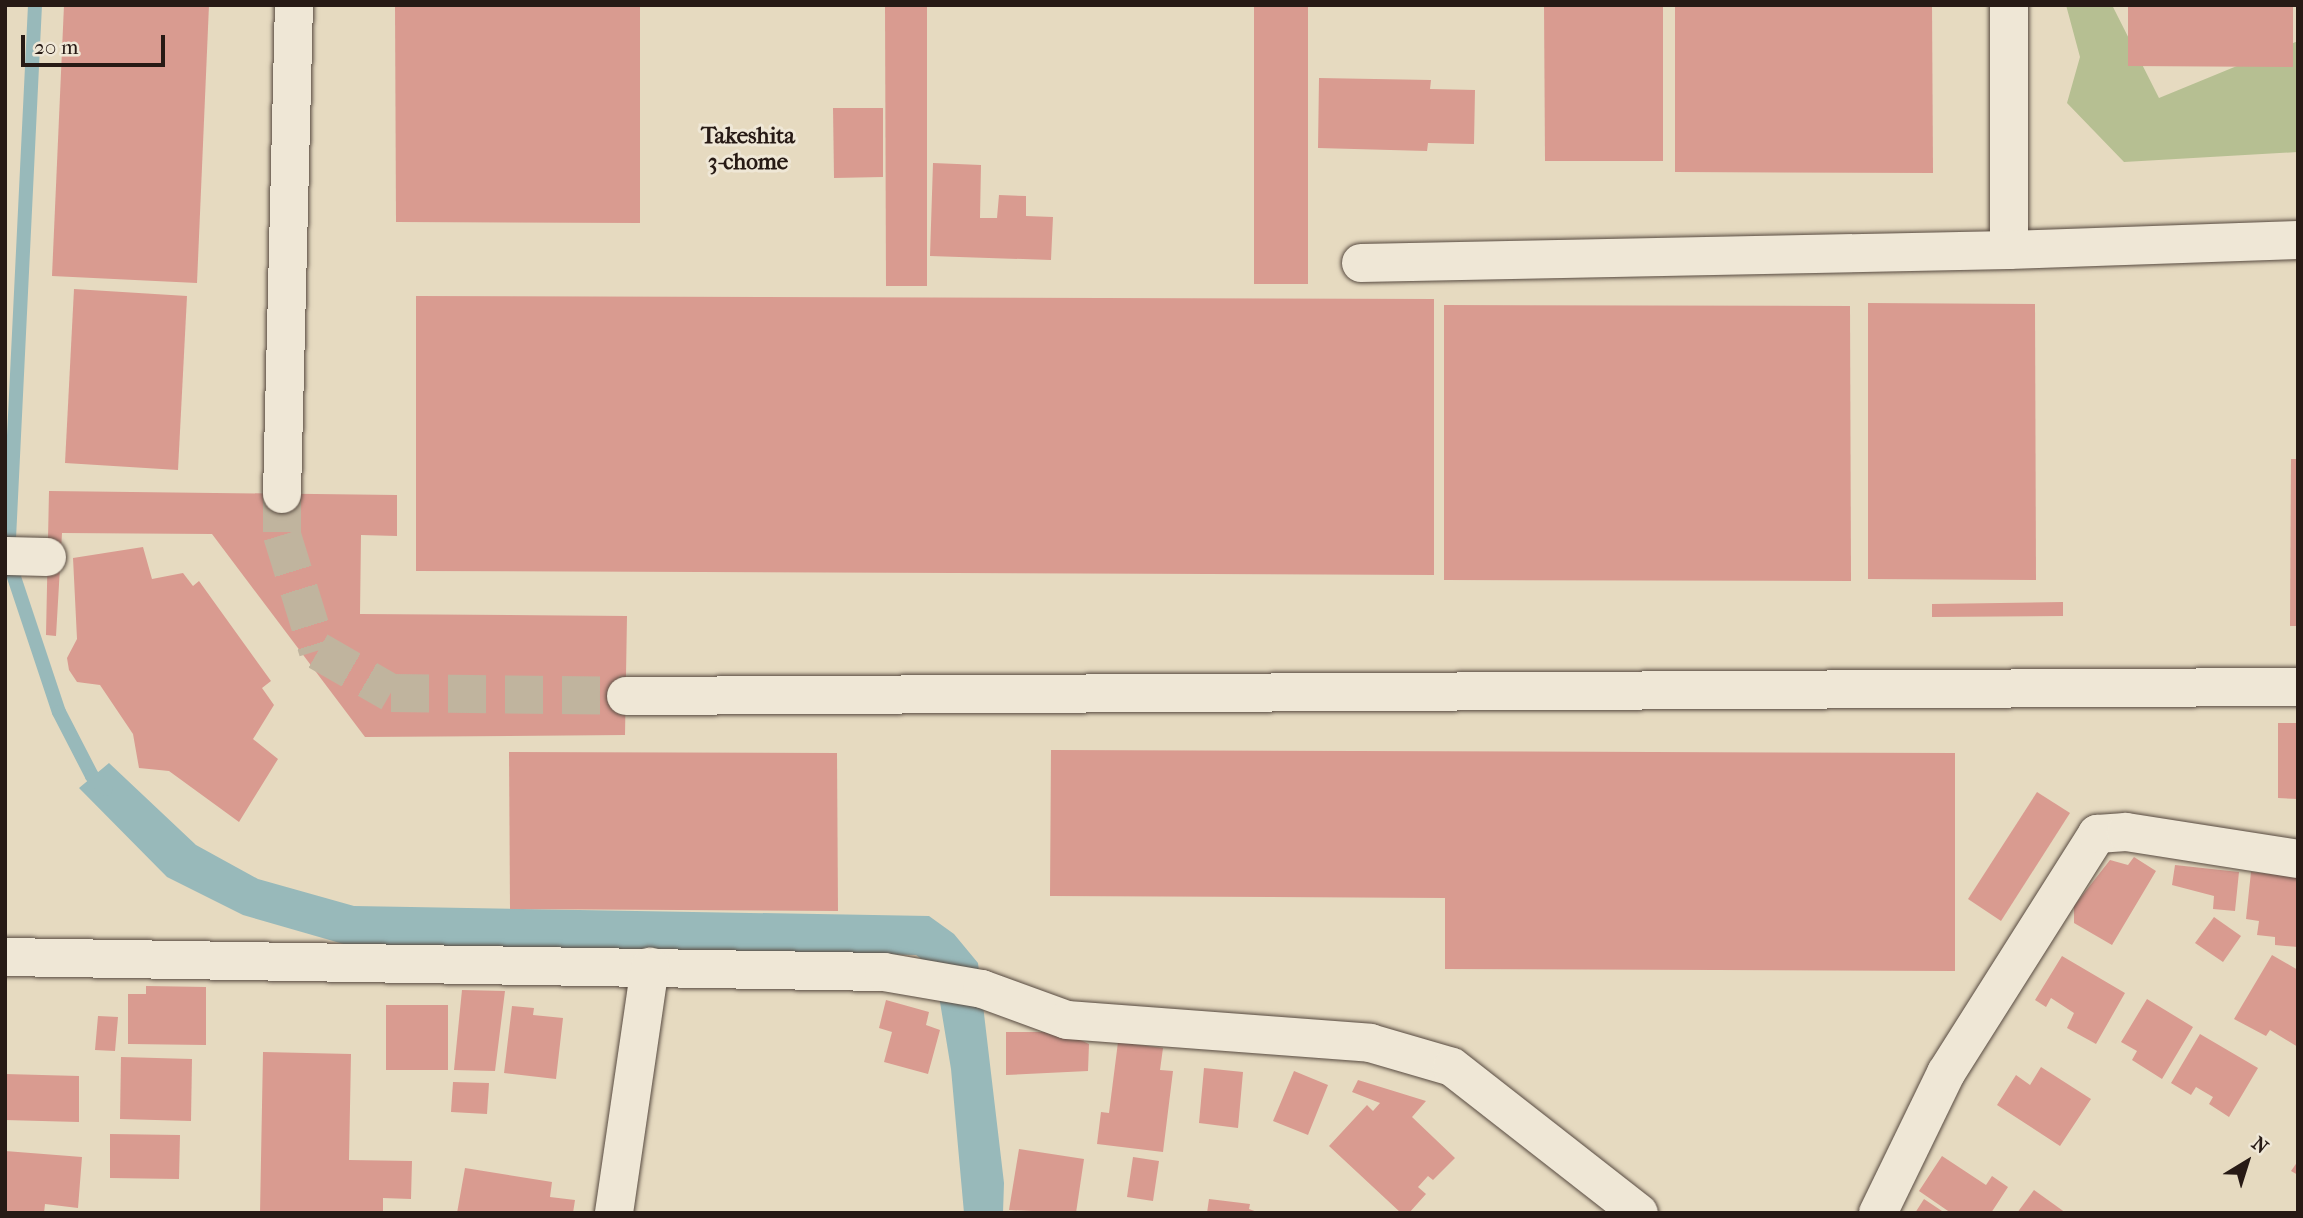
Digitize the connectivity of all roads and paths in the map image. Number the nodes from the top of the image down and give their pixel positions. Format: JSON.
{"nodes":[{"id":1,"x":294,"y":5,"type":"edge"},
{"id":2,"x":2009,"y":5,"type":"edge"},
{"id":3,"x":2298,"y":240,"type":"edge"},
{"id":4,"x":2009,"y":250,"type":"junction"},
{"id":5,"x":1360,"y":263,"type":"dead end"},
{"id":6,"x":282,"y":494,"type":"tunnel mouth"},
{"id":7,"x":5,"y":556,"type":"edge"},
{"id":8,"x":47,"y":557,"type":"dead end"},
{"id":9,"x":2298,"y":687,"type":"edge"},
{"id":10,"x":626,"y":696,"type":"tunnel mouth"},
{"id":11,"x":2298,"y":859,"type":"edge"},
{"id":12,"x":5,"y":957,"type":"edge"},
{"id":13,"x":650,"y":967,"type":"junction"},
{"id":14,"x":614,"y":1213,"type":"edge"},
{"id":15,"x":1639,"y":1213,"type":"edge"},
{"id":16,"x":1878,"y":1213,"type":"edge"}],
"edges":[{"from":1,"to":6,"type":"street"},
{"from":2,"to":4,"type":"street"},
{"from":3,"to":4,"type":"street"},
{"from":4,"to":5,"type":"street"},
{"from":7,"to":8,"type":"street"},
{"from":9,"to":10,"type":"street"},
{"from":11,"to":16,"type":"street"},
{"from":12,"to":13,"type":"street"},
{"from":13,"to":14,"type":"street"},
{"from":13,"to":15,"type":"street"}]}
